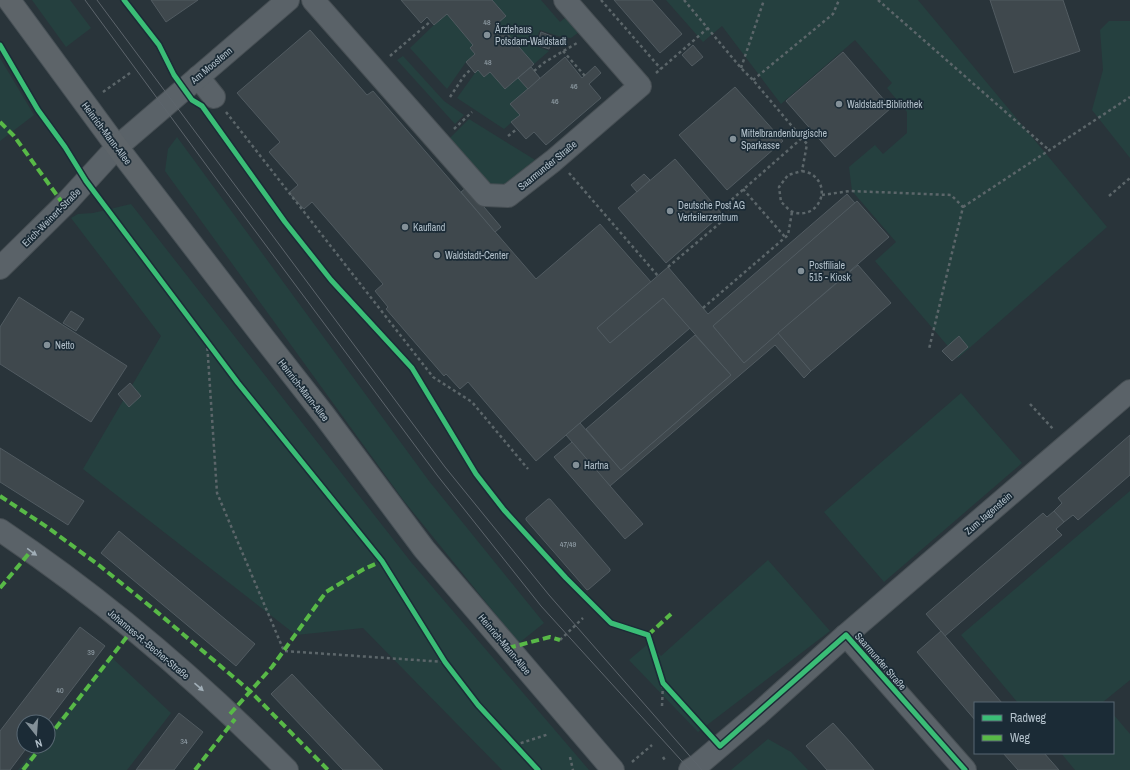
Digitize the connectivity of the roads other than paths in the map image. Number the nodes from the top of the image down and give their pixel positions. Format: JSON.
{"nodes":[{"id":1,"x":9,"y":0,"type":"edge"},
{"id":2,"x":288,"y":0,"type":"edge"},
{"id":3,"x":313,"y":0,"type":"edge"},
{"id":4,"x":565,"y":0,"type":"edge"},
{"id":5,"x":198,"y":77,"type":"junction"},
{"id":6,"x":214,"y":97,"type":"road end"},
{"id":7,"x":117,"y":147,"type":"junction"},
{"id":8,"x":0,"y":268,"type":"edge"},
{"id":9,"x":1130,"y":391,"type":"edge"},
{"id":10,"x":0,"y":530,"type":"edge"},
{"id":11,"x":846,"y":635,"type":"junction"},
{"id":12,"x":287,"y":770,"type":"edge"},
{"id":13,"x":612,"y":770,"type":"edge"},
{"id":14,"x":690,"y":770,"type":"edge"},
{"id":15,"x":965,"y":770,"type":"edge"}],
"edges":[{"from":1,"to":7,"type":"main road","name":"Heinrich-Mann-Allee"},
{"from":2,"to":5,"type":"street","name":"Am Moosfenn"},
{"from":3,"to":4,"type":"street","name":"Saarmunder Straße"},
{"from":5,"to":6,"type":"street"},
{"from":5,"to":7,"type":"street","name":"Am Moosfenn"},
{"from":7,"to":8,"type":"street","name":"Erich-Weinert-Straße"},
{"from":7,"to":13,"type":"main road","name":"Heinrich-Mann-Allee"},
{"from":9,"to":11,"type":"street","name":"Zum Jagenstein"},
{"from":10,"to":12,"type":"street","name":"Johannes-R.-Becher-Straße","one_way":true},
{"from":11,"to":14,"type":"street","name":"Saarmunder Straße"},
{"from":11,"to":15,"type":"street","name":"Saarmunder Straße"}]}
